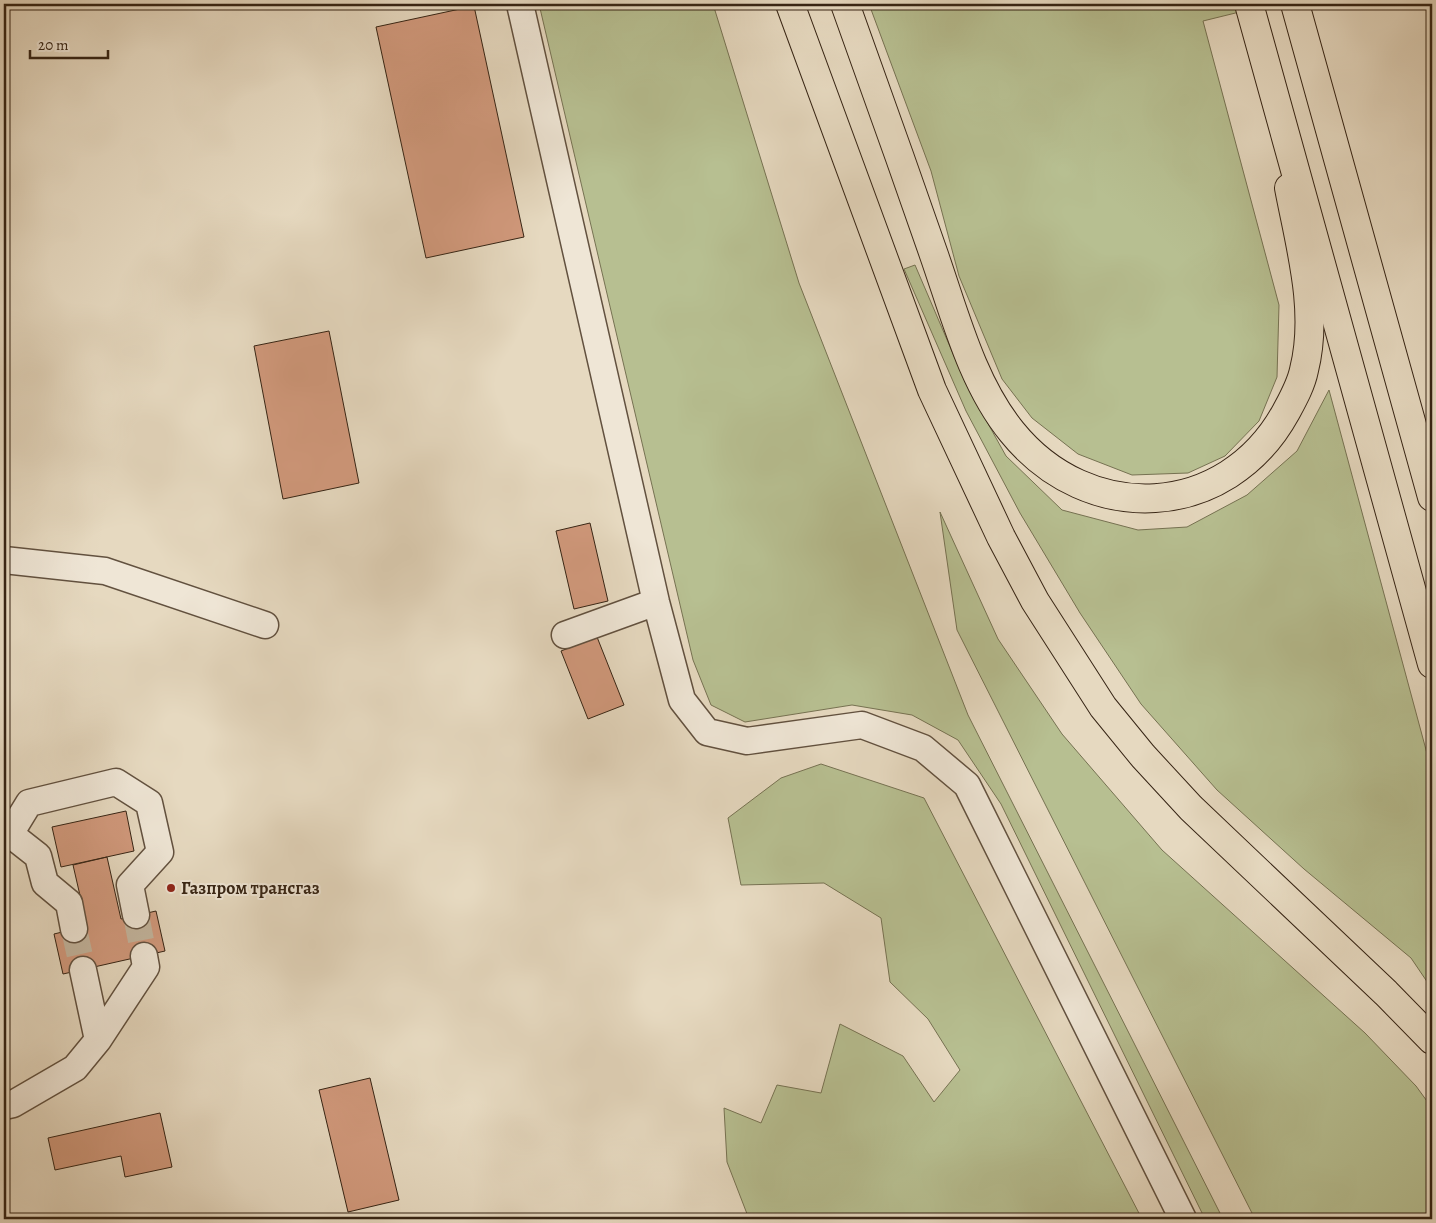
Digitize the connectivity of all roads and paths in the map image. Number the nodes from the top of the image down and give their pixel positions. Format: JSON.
{"nodes":[{"id":1,"x":520,"y":4,"type":"edge"},
{"id":2,"x":845,"y":4,"type":"edge"},
{"id":3,"x":1249,"y":4,"type":"edge"},
{"id":4,"x":1294,"y":4,"type":"edge"},
{"id":5,"x":791,"y":5,"type":"edge"},
{"id":6,"x":1265,"y":61,"type":"junction"},
{"id":7,"x":1432,"y":497,"type":"edge"},
{"id":8,"x":4,"y":560,"type":"edge"},
{"id":9,"x":656,"y":602,"type":"junction"},
{"id":10,"x":265,"y":626,"type":"dead end"},
{"id":11,"x":565,"y":635,"type":"dead end"},
{"id":12,"x":1432,"y":664,"type":"edge"},
{"id":13,"x":7,"y":835,"type":"edge"},
{"id":14,"x":136,"y":915,"type":"tunnel mouth"},
{"id":15,"x":74,"y":929,"type":"tunnel mouth"},
{"id":16,"x":144,"y":956,"type":"tunnel mouth"},
{"id":17,"x":83,"y":970,"type":"tunnel mouth"},
{"id":18,"x":98,"y":1040,"type":"junction"},
{"id":19,"x":1432,"y":1040,"type":"edge"},
{"id":20,"x":4,"y":1106,"type":"edge"},
{"id":21,"x":1183,"y":1219,"type":"edge"}],
"edges":[{"from":1,"to":9,"type":"street"},
{"from":2,"to":6,"type":"main road"},
{"from":3,"to":6,"type":"main road"},
{"from":4,"to":7,"type":"main road"},
{"from":5,"to":19,"type":"main road"},
{"from":6,"to":12,"type":"main road"},
{"from":8,"to":10,"type":"street"},
{"from":9,"to":11,"type":"street"},
{"from":9,"to":21,"type":"street"},
{"from":13,"to":14,"type":"street"},
{"from":13,"to":15,"type":"street"},
{"from":16,"to":18,"type":"street"},
{"from":17,"to":18,"type":"street"},
{"from":18,"to":20,"type":"street"}]}
